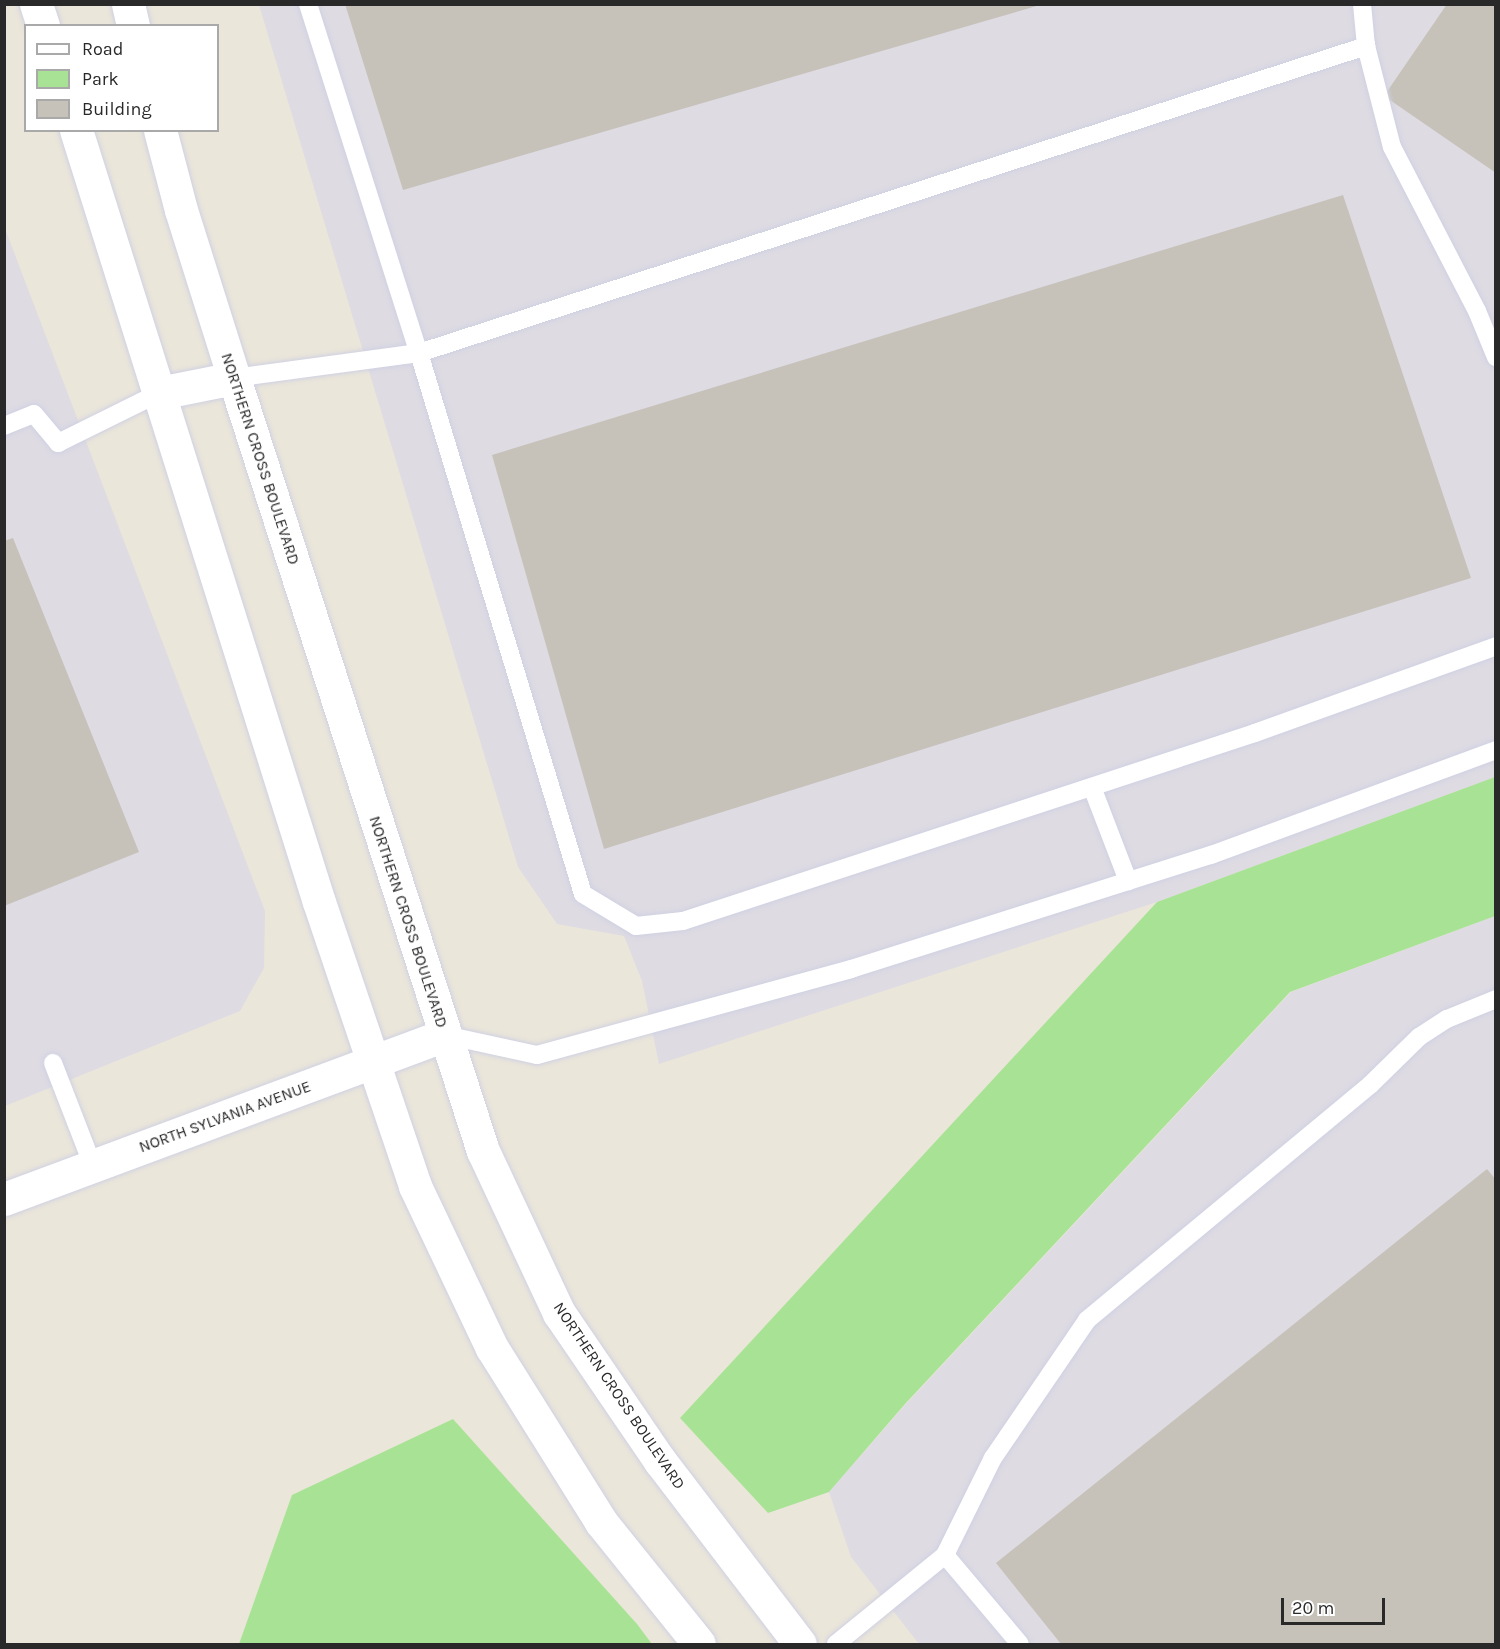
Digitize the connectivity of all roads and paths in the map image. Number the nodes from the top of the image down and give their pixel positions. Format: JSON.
{"nodes":[{"id":1,"x":36,"y":4,"type":"edge"},
{"id":2,"x":128,"y":4,"type":"edge"},
{"id":3,"x":308,"y":4,"type":"edge"},
{"id":4,"x":1362,"y":4,"type":"edge"},
{"id":5,"x":42,"y":24,"type":"edge"},
{"id":6,"x":133,"y":24,"type":"edge"},
{"id":7,"x":1366,"y":46,"type":"junction"},
{"id":8,"x":77,"y":132,"type":"edge"},
{"id":9,"x":161,"y":132,"type":"edge"},
{"id":10,"x":419,"y":353,"type":"junction"},
{"id":11,"x":1496,"y":357,"type":"edge"},
{"id":12,"x":234,"y":378,"type":"junction"},
{"id":13,"x":159,"y":393,"type":"junction"},
{"id":14,"x":4,"y":426,"type":"edge"},
{"id":15,"x":1496,"y":646,"type":"edge"},
{"id":16,"x":1496,"y":750,"type":"edge"},
{"id":17,"x":1092,"y":787,"type":"junction"},
{"id":18,"x":1128,"y":881,"type":"junction"},
{"id":19,"x":1496,"y":999,"type":"edge"},
{"id":20,"x":445,"y":1035,"type":"junction"},
{"id":21,"x":373,"y":1062,"type":"junction"},
{"id":22,"x":53,"y":1063,"type":"dead end"},
{"id":23,"x":93,"y":1166,"type":"junction"},
{"id":24,"x":4,"y":1199,"type":"edge"},
{"id":25,"x":945,"y":1555,"type":"junction"},
{"id":26,"x":699,"y":1644,"type":"edge"},
{"id":27,"x":800,"y":1644,"type":"edge"},
{"id":28,"x":836,"y":1644,"type":"edge"},
{"id":29,"x":1020,"y":1644,"type":"edge"}],
"edges":[{"from":1,"to":5,"type":"street"},
{"from":2,"to":6,"type":"street"},
{"from":3,"to":10,"type":"lane"},
{"from":4,"to":7,"type":"lane"},
{"from":7,"to":10,"type":"lane"},
{"from":7,"to":11,"type":"lane"},
{"from":8,"to":13,"type":"street"},
{"from":9,"to":12,"type":"street","name":"NORTHERN CROSS BOULEVARD"},
{"from":10,"to":12,"type":"lane"},
{"from":10,"to":17,"type":"lane"},
{"from":12,"to":13,"type":"street"},
{"from":12,"to":20,"type":"street","name":"NORTHERN CROSS BOULEVARD"},
{"from":13,"to":14,"type":"lane"},
{"from":13,"to":21,"type":"street"},
{"from":15,"to":17,"type":"lane"},
{"from":16,"to":18,"type":"lane"},
{"from":17,"to":18,"type":"lane"},
{"from":18,"to":20,"type":"lane"},
{"from":19,"to":25,"type":"lane"},
{"from":20,"to":21,"type":"street","name":"NORTH SYLVANIA AVENUE"},
{"from":20,"to":27,"type":"street","name":"NORTHERN CROSS BOULEVARD"},
{"from":21,"to":23,"type":"street","name":"NORTH SYLVANIA AVENUE"},
{"from":21,"to":26,"type":"street"},
{"from":22,"to":23,"type":"lane"},
{"from":23,"to":24,"type":"street","name":"NORTH SYLVANIA AVENUE"},
{"from":25,"to":28,"type":"lane"},
{"from":25,"to":29,"type":"lane"}]}
